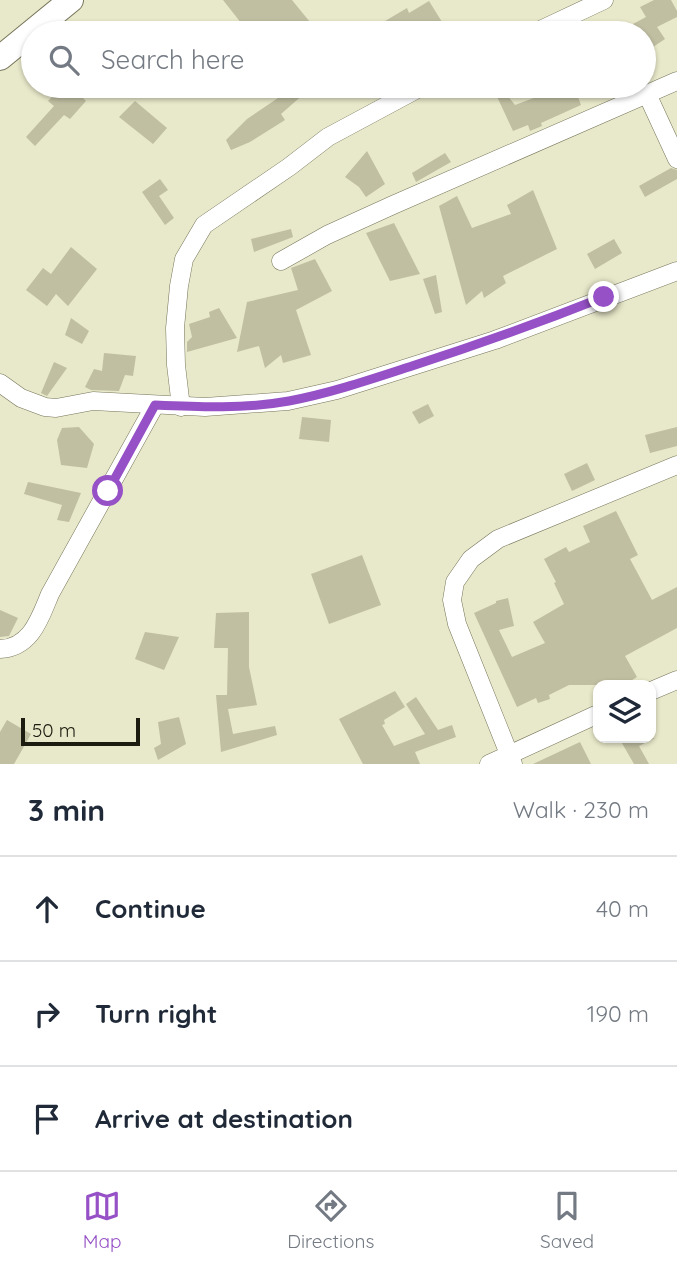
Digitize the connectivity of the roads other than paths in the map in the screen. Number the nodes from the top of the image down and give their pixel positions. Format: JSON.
{"nodes":[{"id":1,"x":71,"y":0,"type":"edge"},
{"id":2,"x":604,"y":0,"type":"edge"},
{"id":3,"x":45,"y":21,"type":"edge"},
{"id":4,"x":559,"y":21,"type":"edge"},
{"id":5,"x":21,"y":41,"type":"edge"},
{"id":6,"x":0,"y":58,"type":"edge"},
{"id":7,"x":677,"y":81,"type":"edge"},
{"id":8,"x":656,"y":90,"type":"edge"},
{"id":9,"x":400,"y":98,"type":"edge"},
{"id":10,"x":638,"y":98,"type":"edge"},
{"id":11,"x":649,"y":98,"type":"edge"},
{"id":12,"x":677,"y":159,"type":"edge"},
{"id":13,"x":281,"y":261,"type":"dead end"},
{"id":14,"x":677,"y":271,"type":"edge"},
{"id":15,"x":0,"y":383,"type":"edge"},
{"id":16,"x":155,"y":405,"type":"junction"},
{"id":17,"x":181,"y":407,"type":"junction"},
{"id":18,"x":677,"y":465,"type":"edge"},
{"id":19,"x":0,"y":649,"type":"edge"},
{"id":20,"x":677,"y":680,"type":"edge"},
{"id":21,"x":656,"y":689,"type":"edge"},
{"id":22,"x":593,"y":717,"type":"edge"},
{"id":23,"x":511,"y":760,"type":"edge"},
{"id":24,"x":489,"y":764,"type":"edge"}],
"edges":[{"from":1,"to":3,"type":"highway"},
{"from":2,"to":4,"type":"street"},
{"from":5,"to":6,"type":"highway"},
{"from":7,"to":8,"type":"street"},
{"from":9,"to":17,"type":"street"},
{"from":10,"to":13,"type":"street"},
{"from":11,"to":12,"type":"street"},
{"from":14,"to":17,"type":"street"},
{"from":15,"to":16,"type":"street"},
{"from":16,"to":17,"type":"street"},
{"from":16,"to":19,"type":"street"},
{"from":18,"to":23,"type":"street"},
{"from":20,"to":21,"type":"street"},
{"from":22,"to":23,"type":"street"},
{"from":23,"to":24,"type":"street"}]}
